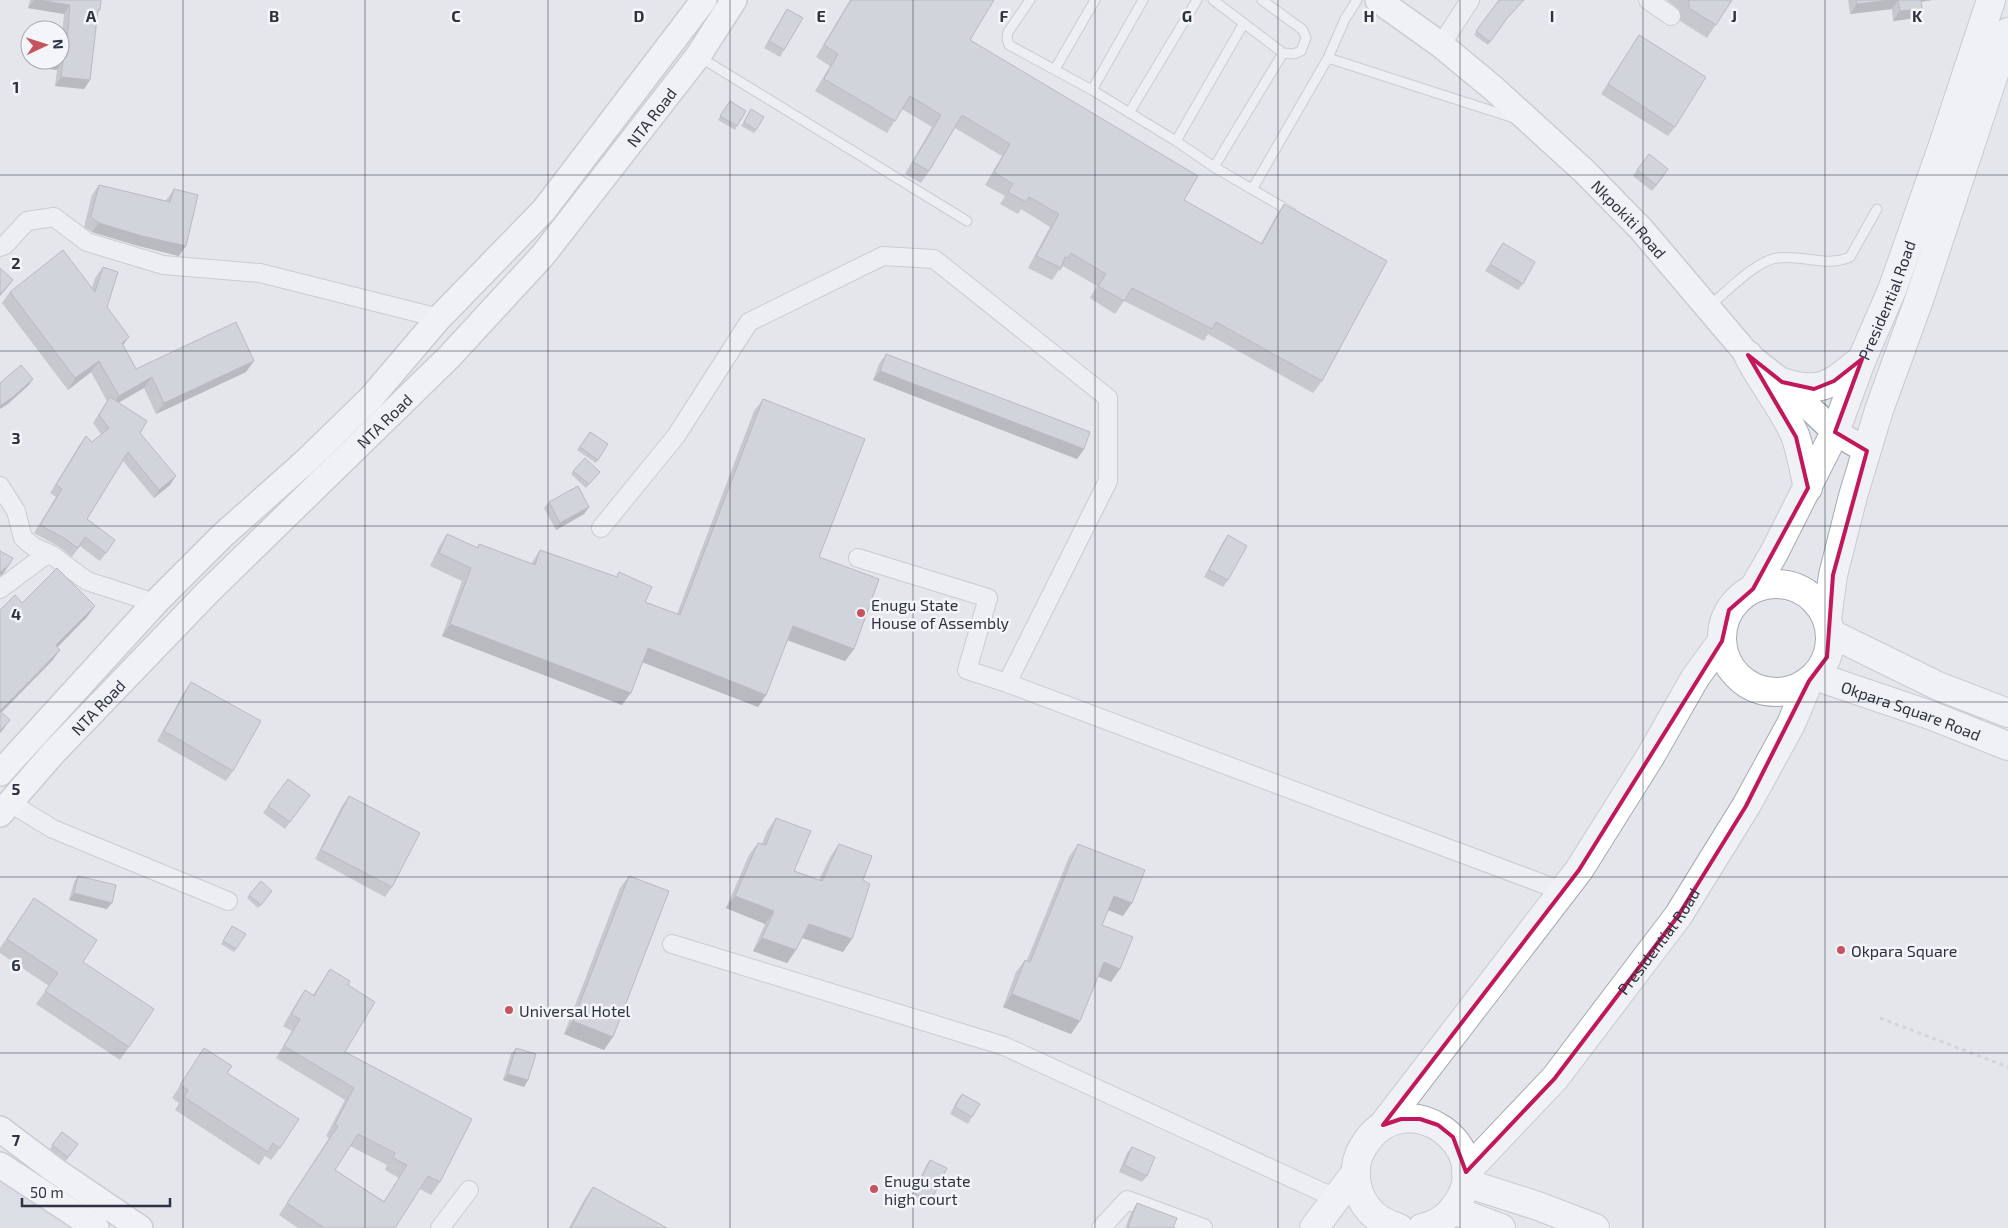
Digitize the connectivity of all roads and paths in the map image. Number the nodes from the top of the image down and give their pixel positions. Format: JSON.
{"nodes":[{"id":1,"x":704,"y":0,"type":"edge"},
{"id":2,"x":734,"y":0,"type":"edge"},
{"id":3,"x":1030,"y":0,"type":"edge"},
{"id":4,"x":1095,"y":0,"type":"edge"},
{"id":5,"x":1143,"y":0,"type":"edge"},
{"id":6,"x":1197,"y":0,"type":"edge"},
{"id":7,"x":1213,"y":0,"type":"edge"},
{"id":8,"x":1262,"y":0,"type":"edge"},
{"id":9,"x":1358,"y":0,"type":"edge"},
{"id":10,"x":1378,"y":0,"type":"edge"},
{"id":11,"x":1470,"y":0,"type":"edge"},
{"id":12,"x":1648,"y":0,"type":"edge"},
{"id":13,"x":1990,"y":0,"type":"edge"},
{"id":14,"x":1671,"y":16,"type":"dead end"},
{"id":15,"x":1244,"y":23,"type":"junction"},
{"id":16,"x":2008,"y":32,"type":"edge"},
{"id":17,"x":1441,"y":45,"type":"junction"},
{"id":18,"x":1283,"y":52,"type":"junction"},
{"id":19,"x":698,"y":56,"type":"junction"},
{"id":20,"x":1328,"y":58,"type":"junction"},
{"id":21,"x":1055,"y":70,"type":"junction"},
{"id":22,"x":1092,"y":90,"type":"junction"},
{"id":23,"x":1129,"y":113,"type":"junction"},
{"id":24,"x":1533,"y":125,"type":"junction"},
{"id":25,"x":1176,"y":141,"type":"junction"},
{"id":26,"x":1214,"y":167,"type":"junction"},
{"id":27,"x":1253,"y":188,"type":"junction"},
{"id":28,"x":1877,"y":209,"type":"dead end"},
{"id":29,"x":1300,"y":218,"type":"edge"},
{"id":30,"x":967,"y":221,"type":"dead end"},
{"id":31,"x":0,"y":247,"type":"edge"},
{"id":32,"x":1708,"y":308,"type":"junction"},
{"id":33,"x":439,"y":318,"type":"junction"},
{"id":34,"x":1748,"y":355,"type":"junction"},
{"id":35,"x":1862,"y":360,"type":"junction"},
{"id":36,"x":1782,"y":382,"type":"junction"},
{"id":37,"x":1835,"y":432,"type":"junction"},
{"id":38,"x":1867,"y":451,"type":"junction"},
{"id":39,"x":0,"y":486,"type":"edge"},
{"id":40,"x":1808,"y":488,"type":"junction"},
{"id":41,"x":601,"y":528,"type":"dead end"},
{"id":42,"x":52,"y":555,"type":"junction"},
{"id":43,"x":858,"y":558,"type":"dead end"},
{"id":44,"x":0,"y":589,"type":"edge"},
{"id":45,"x":1753,"y":589,"type":"junction"},
{"id":46,"x":155,"y":603,"type":"junction"},
{"id":47,"x":1829,"y":626,"type":"junction"},
{"id":48,"x":1722,"y":641,"type":"junction"},
{"id":49,"x":1812,"y":679,"type":"junction"},
{"id":50,"x":1008,"y":683,"type":"junction"},
{"id":51,"x":2008,"y":713,"type":"edge"},
{"id":52,"x":2008,"y":746,"type":"edge"},
{"id":53,"x":0,"y":773,"type":"edge"},
{"id":54,"x":5,"y":808,"type":"edge"},
{"id":55,"x":1562,"y":891,"type":"junction"},
{"id":56,"x":228,"y":901,"type":"dead end"},
{"id":57,"x":672,"y":944,"type":"dead end"},
{"id":58,"x":1880,"y":1018,"type":"dead end"},
{"id":59,"x":2008,"y":1066,"type":"edge"},
{"id":60,"x":1384,"y":1125,"type":"junction"},
{"id":61,"x":0,"y":1129,"type":"edge"},
{"id":62,"x":0,"y":1165,"type":"edge"},
{"id":63,"x":1356,"y":1172,"type":"junction"},
{"id":64,"x":1466,"y":1177,"type":"junction"},
{"id":65,"x":469,"y":1190,"type":"dead end"},
{"id":66,"x":1335,"y":1198,"type":"junction"},
{"id":67,"x":1453,"y":1210,"type":"junction"},
{"id":68,"x":96,"y":1228,"type":"edge"},
{"id":69,"x":140,"y":1228,"type":"edge"},
{"id":70,"x":440,"y":1228,"type":"edge"},
{"id":71,"x":1101,"y":1228,"type":"edge"},
{"id":72,"x":1203,"y":1228,"type":"edge"},
{"id":73,"x":1314,"y":1228,"type":"edge"},
{"id":74,"x":1399,"y":1228,"type":"edge"},
{"id":75,"x":1422,"y":1228,"type":"edge"},
{"id":76,"x":1501,"y":1228,"type":"edge"},
{"id":77,"x":1595,"y":1228,"type":"edge"}],
"edges":[{"from":1,"to":33,"type":"main road","name":"NTA Road"},
{"from":2,"to":19,"type":"main road","name":"NTA Road"},
{"from":3,"to":21,"type":"lane"},
{"from":4,"to":21,"type":"lane"},
{"from":5,"to":22,"type":"lane"},
{"from":6,"to":23,"type":"lane"},
{"from":7,"to":15,"type":"lane"},
{"from":8,"to":18,"type":"lane"},
{"from":9,"to":20,"type":"lane"},
{"from":10,"to":17,"type":"main road","name":"Nkpokiti Road"},
{"from":11,"to":17,"type":"street"},
{"from":12,"to":14,"type":"street"},
{"from":13,"to":35,"type":"main road","name":"Presidential Road"},
{"from":15,"to":18,"type":"lane"},
{"from":15,"to":25,"type":"lane"},
{"from":16,"to":38,"type":"main road","name":"Presidential Road"},
{"from":17,"to":24,"type":"main road","name":"Nkpokiti Road"},
{"from":18,"to":26,"type":"lane"},
{"from":19,"to":30,"type":"lane"},
{"from":19,"to":54,"type":"main road","name":"NTA Road"},
{"from":20,"to":24,"type":"lane"},
{"from":20,"to":27,"type":"lane"},
{"from":21,"to":22,"type":"lane"},
{"from":22,"to":23,"type":"lane"},
{"from":23,"to":25,"type":"lane"},
{"from":24,"to":32,"type":"main road","name":"Nkpokiti Road"},
{"from":25,"to":26,"type":"lane"},
{"from":26,"to":27,"type":"lane"},
{"from":27,"to":29,"type":"lane"},
{"from":28,"to":32,"type":"lane"},
{"from":31,"to":33,"type":"street"},
{"from":32,"to":34,"type":"main road","name":"Nkpokiti Road"},
{"from":33,"to":46,"type":"main road","name":"NTA Road"},
{"from":34,"to":36,"type":"main road","name":"Nkpokiti Road"},
{"from":34,"to":40,"type":"main road"},
{"from":35,"to":36,"type":"main road"},
{"from":35,"to":37,"type":"main road","name":"Presidential Road"},
{"from":36,"to":37,"type":"main road","name":"Nkpokiti Road"},
{"from":37,"to":38,"type":"main road","name":"Nkpokiti Road"},
{"from":37,"to":40,"type":"main road","name":"Presidential Road"},
{"from":38,"to":47,"type":"main road","name":"Presidential Road"},
{"from":39,"to":42,"type":"street"},
{"from":40,"to":45,"type":"main road","name":"Presidential Road"},
{"from":41,"to":50,"type":"street"},
{"from":42,"to":44,"type":"street"},
{"from":42,"to":46,"type":"street"},
{"from":43,"to":50,"type":"street"},
{"from":45,"to":47,"type":"main road"},
{"from":45,"to":48,"type":"main road"},
{"from":46,"to":53,"type":"main road","name":"NTA Road"},
{"from":47,"to":49,"type":"main road"},
{"from":47,"to":51,"type":"main road","name":"Okpara Square Road"},
{"from":48,"to":49,"type":"main road"},
{"from":48,"to":55,"type":"main road"},
{"from":49,"to":52,"type":"main road","name":"Okpara Square Road"},
{"from":49,"to":64,"type":"main road","name":"Presidential Road"},
{"from":50,"to":55,"type":"street"},
{"from":54,"to":56,"type":"street"},
{"from":55,"to":60,"type":"main road"},
{"from":57,"to":66,"type":"street"},
{"from":58,"to":59,"type":"path"},
{"from":60,"to":63,"type":"main road"},
{"from":60,"to":64,"type":"main road"},
{"from":61,"to":69,"type":"main road"},
{"from":62,"to":68,"type":"main road"},
{"from":63,"to":66,"type":"main road"},
{"from":63,"to":74,"type":"main road"},
{"from":64,"to":67,"type":"main road","name":"Presidential Road"},
{"from":64,"to":77,"type":"main road"},
{"from":65,"to":70,"type":"street"},
{"from":66,"to":73,"type":"main road"},
{"from":67,"to":75,"type":"main road"},
{"from":67,"to":76,"type":"main road"},
{"from":71,"to":72,"type":"street"}]}
